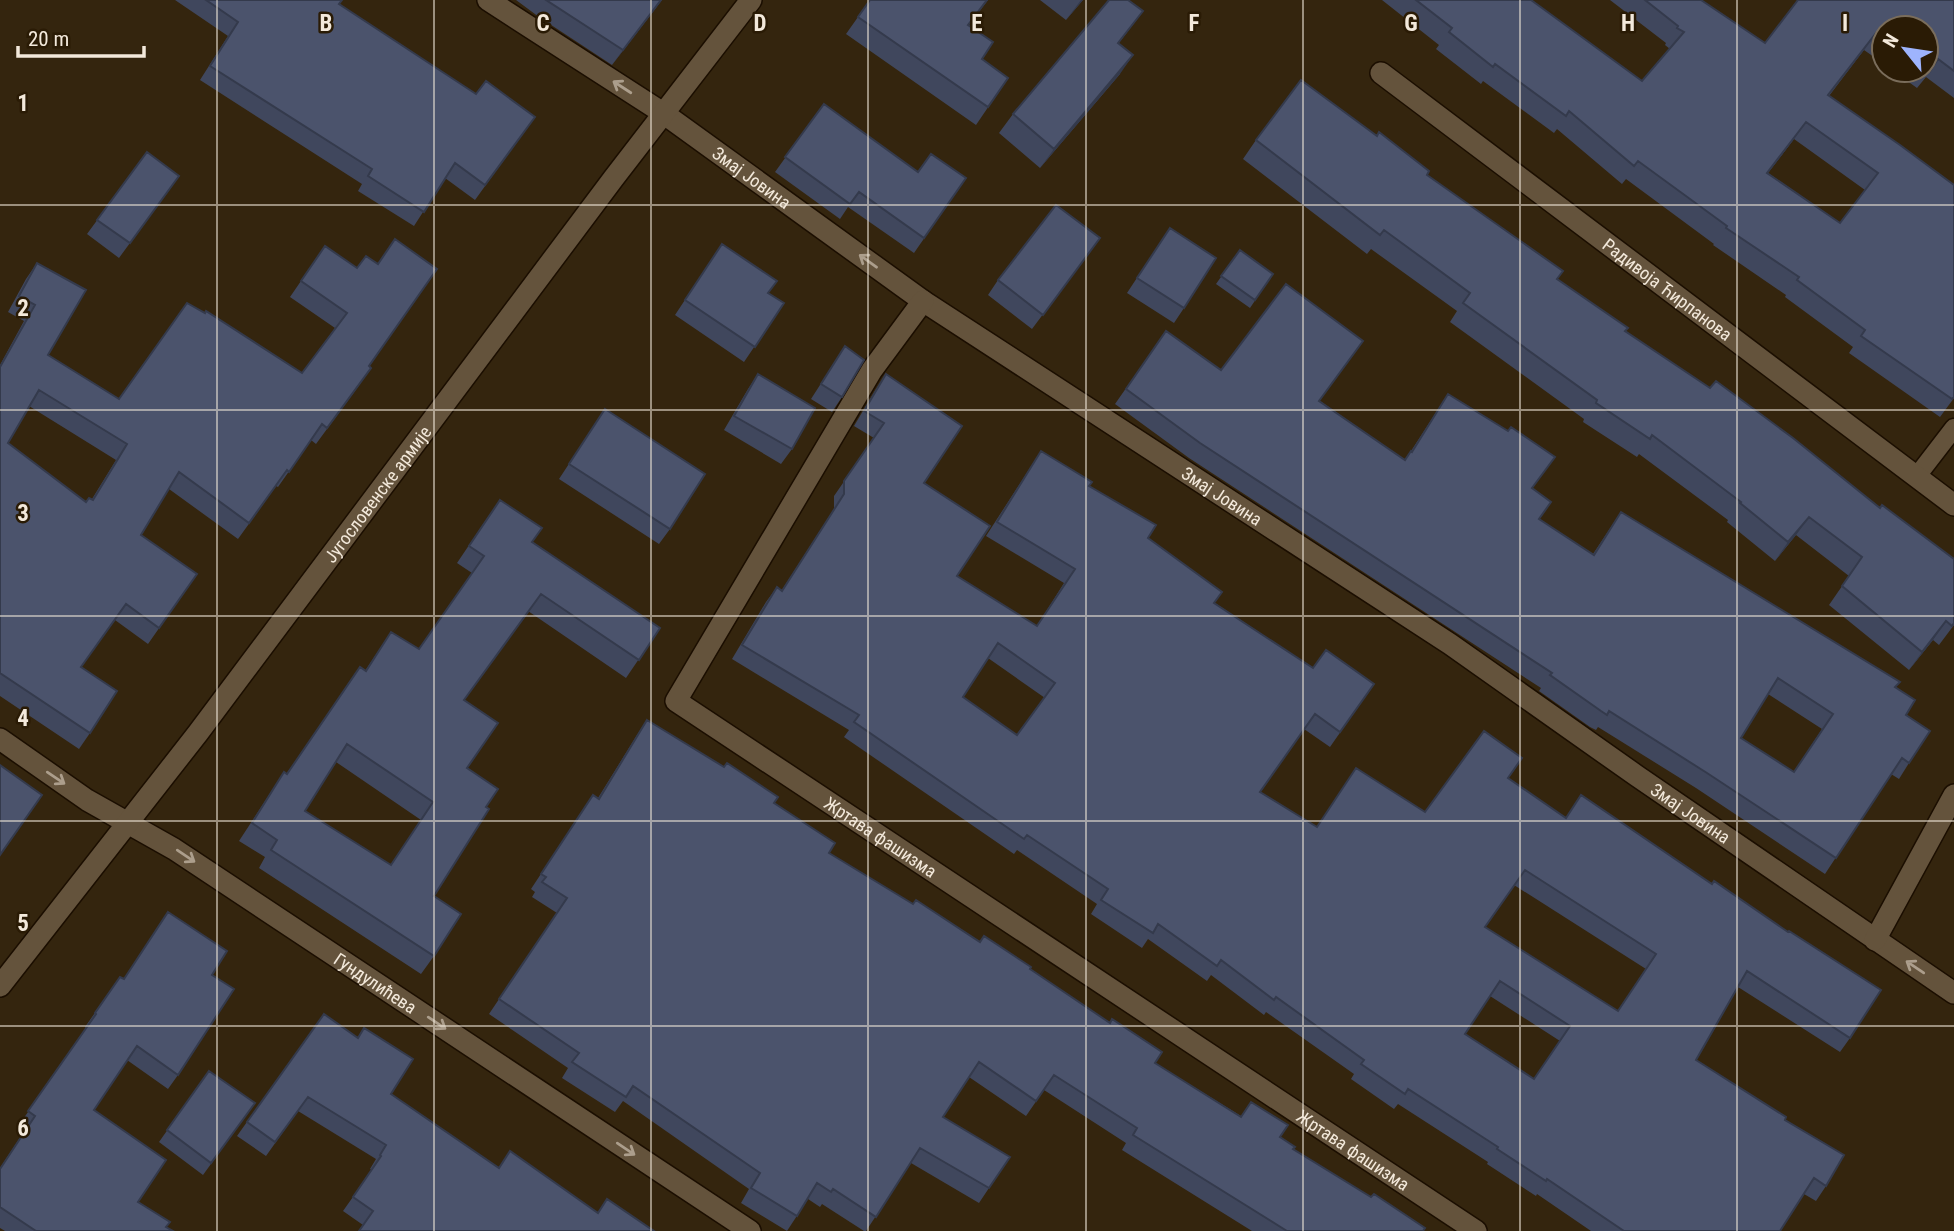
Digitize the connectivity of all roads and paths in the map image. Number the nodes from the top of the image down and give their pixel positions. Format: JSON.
{"nodes":[{"id":1,"x":488,"y":0,"type":"edge"},
{"id":2,"x":751,"y":0,"type":"edge"},
{"id":3,"x":1381,"y":74,"type":"dead end"},
{"id":4,"x":663,"y":113,"type":"junction"},
{"id":5,"x":923,"y":301,"type":"junction"},
{"id":6,"x":1954,"y":428,"type":"edge"},
{"id":7,"x":1917,"y":477,"type":"junction"},
{"id":8,"x":1954,"y":505,"type":"edge"},
{"id":9,"x":0,"y":740,"type":"edge"},
{"id":10,"x":1954,"y":795,"type":"edge"},
{"id":11,"x":127,"y":822,"type":"junction"},
{"id":12,"x":1875,"y":940,"type":"junction"},
{"id":13,"x":0,"y":986,"type":"edge"},
{"id":14,"x":1954,"y":993,"type":"edge"},
{"id":15,"x":750,"y":1231,"type":"edge"},
{"id":16,"x":1476,"y":1231,"type":"edge"}],
"edges":[{"from":4,"to":1,"type":"street","name":"Змај Јовина","one_way":true},
{"from":2,"to":4,"type":"street","name":"Југословенске армије"},
{"from":3,"to":7,"type":"street","name":"Радивоја Ћирпанова"},
{"from":5,"to":4,"type":"street","name":"Змај Јовина","one_way":true},
{"from":4,"to":11,"type":"street","name":"Југословенске армије"},
{"from":5,"to":12,"type":"street","name":"Змај Јовина"},
{"from":5,"to":16,"type":"street","name":"Жртава фашизма"},
{"from":6,"to":7,"type":"lane"},
{"from":7,"to":8,"type":"street","name":"Радивоја Ћирпанова"},
{"from":9,"to":11,"type":"street","name":"Гундулићева","one_way":true},
{"from":10,"to":12,"type":"street"},
{"from":11,"to":13,"type":"street","name":"Југословенске армије"},
{"from":11,"to":15,"type":"street","name":"Гундулићева","one_way":true},
{"from":14,"to":12,"type":"street","name":"Змај Јовина","one_way":true}]}
